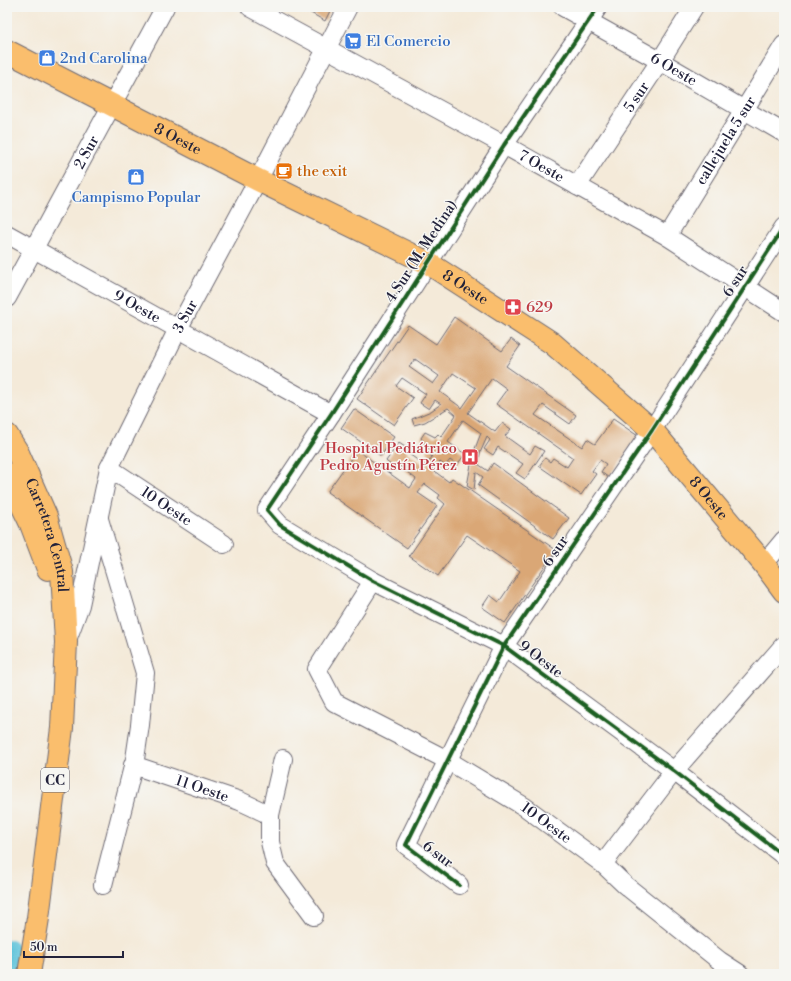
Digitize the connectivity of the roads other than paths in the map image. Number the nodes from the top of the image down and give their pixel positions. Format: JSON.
{"nodes":[{"id":1,"x":165,"y":7,"type":"edge"},
{"id":2,"x":250,"y":7,"type":"edge"},
{"id":3,"x":348,"y":7,"type":"edge"},
{"id":4,"x":563,"y":7,"type":"edge"},
{"id":5,"x":598,"y":7,"type":"edge"},
{"id":6,"x":694,"y":7,"type":"edge"},
{"id":7,"x":588,"y":22,"type":"junction"},
{"id":8,"x":784,"y":45,"type":"edge"},
{"id":9,"x":326,"y":49,"type":"junction"},
{"id":10,"x":7,"y":51,"type":"edge"},
{"id":11,"x":660,"y":61,"type":"junction"},
{"id":12,"x":112,"y":104,"type":"junction"},
{"id":13,"x":745,"y":110,"type":"junction"},
{"id":14,"x":784,"y":133,"type":"edge"},
{"id":15,"x":504,"y":145,"type":"junction"},
{"id":16,"x":258,"y":180,"type":"junction"},
{"id":17,"x":577,"y":186,"type":"junction"},
{"id":18,"x":784,"y":228,"type":"edge"},
{"id":19,"x":7,"y":234,"type":"edge"},
{"id":20,"x":667,"y":236,"type":"junction"},
{"id":21,"x":34,"y":249,"type":"junction"},
{"id":22,"x":428,"y":263,"type":"junction"},
{"id":23,"x":746,"y":286,"type":"junction"},
{"id":24,"x":7,"y":298,"type":"edge"},
{"id":25,"x":784,"y":312,"type":"edge"},
{"id":26,"x":178,"y":329,"type":"junction"},
{"id":27,"x":331,"y":414,"type":"junction"},
{"id":28,"x":652,"y":430,"type":"junction"},
{"id":29,"x":7,"y":435,"type":"edge"},
{"id":30,"x":109,"y":468,"type":"junction"},
{"id":31,"x":7,"y":474,"type":"edge"},
{"id":32,"x":267,"y":510,"type":"joint"},
{"id":33,"x":99,"y":517,"type":"junction"},
{"id":34,"x":784,"y":540,"type":"edge"},
{"id":35,"x":224,"y":544,"type":"dead end"},
{"id":36,"x":764,"y":564,"type":"junction"},
{"id":37,"x":373,"y":581,"type":"junction"},
{"id":38,"x":784,"y":591,"type":"edge"},
{"id":39,"x":66,"y":642,"type":"junction"},
{"id":40,"x":784,"y":645,"type":"edge"},
{"id":41,"x":504,"y":646,"type":"junction"},
{"id":42,"x":283,"y":759,"type":"dead end"},
{"id":43,"x":447,"y":760,"type":"junction"},
{"id":44,"x":133,"y":765,"type":"junction"},
{"id":45,"x":674,"y":771,"type":"junction"},
{"id":46,"x":270,"y":815,"type":"junction"},
{"id":47,"x":784,"y":856,"type":"edge"},
{"id":48,"x":603,"y":864,"type":"junction"},
{"id":49,"x":103,"y":885,"type":"dead end"},
{"id":50,"x":459,"y":885,"type":"dead end"},
{"id":51,"x":314,"y":916,"type":"dead end"},
{"id":52,"x":29,"y":974,"type":"edge"},
{"id":53,"x":740,"y":974,"type":"edge"}],
"edges":[{"from":1,"to":12,"type":"street","name":"2 Sur"},
{"from":2,"to":9,"type":"street","name":"7 Oeste"},
{"from":3,"to":9,"type":"street","name":"3 Sur"},
{"from":4,"to":7,"type":"street","name":"6 Oeste"},
{"from":5,"to":7,"type":"street","name":"4 Sur (M. Medina)"},
{"from":6,"to":11,"type":"street","name":"5 sur"},
{"from":7,"to":11,"type":"street","name":"6 Oeste"},
{"from":7,"to":15,"type":"street","name":"4 Sur (M. Medina)"},
{"from":8,"to":13,"type":"street","name":"callejuela 5 sur"},
{"from":9,"to":15,"type":"street","name":"7 Oeste"},
{"from":9,"to":16,"type":"street","name":"3 Sur"},
{"from":10,"to":12,"type":"main road","name":"8 Oeste"},
{"from":11,"to":13,"type":"street","name":"6 Oeste"},
{"from":11,"to":17,"type":"street","name":"5 sur"},
{"from":12,"to":16,"type":"main road","name":"8 Oeste"},
{"from":12,"to":21,"type":"street","name":"2 Sur"},
{"from":13,"to":14,"type":"street","name":"6 Oeste"},
{"from":13,"to":20,"type":"street","name":"callejuela 5 sur"},
{"from":15,"to":17,"type":"street","name":"7 Oeste"},
{"from":15,"to":22,"type":"street","name":"4 Sur (M. Medina)"},
{"from":16,"to":22,"type":"main road","name":"8 Oeste"},
{"from":16,"to":26,"type":"street","name":"3 Sur"},
{"from":17,"to":20,"type":"street","name":"7 Oeste"},
{"from":18,"to":23,"type":"street","name":"6 sur"},
{"from":19,"to":21,"type":"street","name":"9 Oeste"},
{"from":20,"to":23,"type":"street","name":"7 Oeste"},
{"from":21,"to":24,"type":"street","name":"2 Sur"},
{"from":21,"to":26,"type":"street","name":"9 Oeste"},
{"from":22,"to":27,"type":"street","name":"4 Sur (M. Medina)"},
{"from":22,"to":28,"type":"main road","name":"8 Oeste"},
{"from":23,"to":25,"type":"street","name":"7 Oeste"},
{"from":23,"to":28,"type":"street","name":"6 sur"},
{"from":26,"to":27,"type":"street","name":"9 Oeste"},
{"from":26,"to":30,"type":"street","name":"3 Sur"},
{"from":27,"to":32,"type":"street","name":"4 Sur (M. Medina)"},
{"from":28,"to":36,"type":"main road","name":"8 Oeste"},
{"from":28,"to":41,"type":"street","name":"6 sur"},
{"from":29,"to":39,"type":"main road","name":"Carretera Central","number":"CC"},
{"from":30,"to":33,"type":"street","name":"3 Sur"},
{"from":30,"to":35,"type":"street","name":"10 Oeste"},
{"from":31,"to":39,"type":"main road","name":"Carretera Central","number":"CC"},
{"from":32,"to":37,"type":"street","name":"9 Oeste"},
{"from":33,"to":39,"type":"street","name":"3 Sur"},
{"from":33,"to":44,"type":"street"},
{"from":34,"to":36,"type":"street"},
{"from":36,"to":38,"type":"main road","name":"8 Oeste"},
{"from":37,"to":41,"type":"street","name":"9 Oeste"},
{"from":37,"to":43,"type":"street","name":"10 Oeste"},
{"from":39,"to":52,"type":"main road","name":"Carretera Central","number":"CC"},
{"from":40,"to":45,"type":"street"},
{"from":41,"to":43,"type":"street","name":"6 sur"},
{"from":41,"to":45,"type":"street","name":"9 Oeste"},
{"from":42,"to":46,"type":"street"},
{"from":43,"to":48,"type":"street","name":"10 Oeste"},
{"from":43,"to":50,"type":"street","name":"6 sur"},
{"from":44,"to":46,"type":"street","name":"11 Oeste"},
{"from":44,"to":49,"type":"street"},
{"from":45,"to":47,"type":"street","name":"9 Oeste"},
{"from":45,"to":48,"type":"street"},
{"from":46,"to":51,"type":"street"},
{"from":48,"to":53,"type":"street","name":"10 Oeste"}]}
